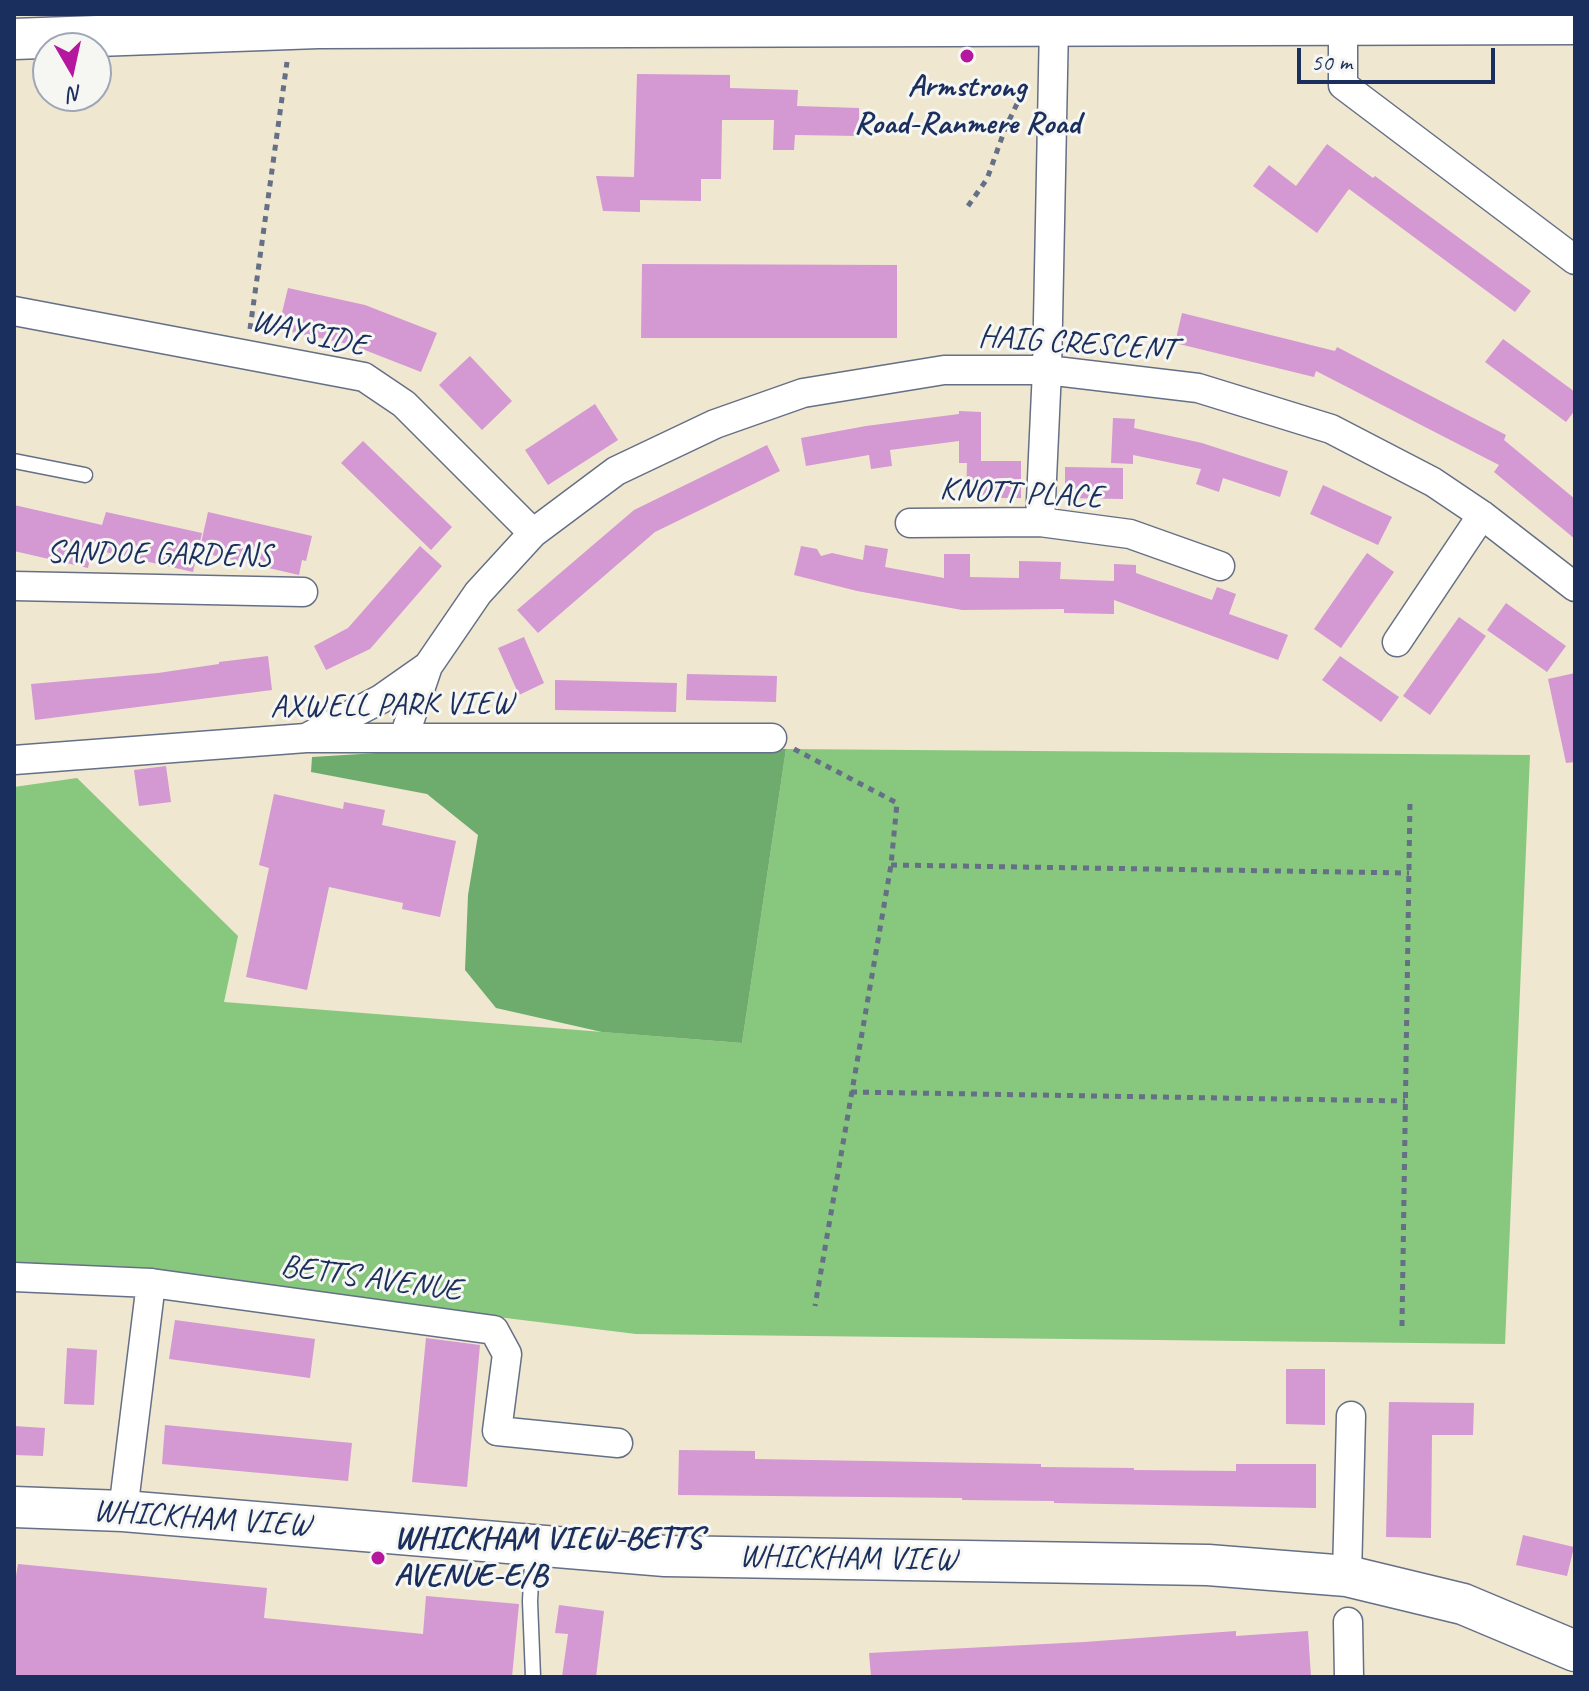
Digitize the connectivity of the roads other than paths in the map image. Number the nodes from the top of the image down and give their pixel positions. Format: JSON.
{"nodes":[{"id":1,"x":1054,"y":24,"type":"junction"},
{"id":2,"x":1343,"y":24,"type":"junction"},
{"id":3,"x":1575,"y":24,"type":"edge"},
{"id":4,"x":14,"y":39,"type":"edge"},
{"id":5,"x":1575,"y":260,"type":"edge"},
{"id":6,"x":14,"y":311,"type":"edge"},
{"id":7,"x":1047,"y":370,"type":"junction"},
{"id":8,"x":14,"y":461,"type":"edge"},
{"id":9,"x":85,"y":475,"type":"dead end"},
{"id":10,"x":1482,"y":515,"type":"junction"},
{"id":11,"x":1040,"y":522,"type":"junction"},
{"id":12,"x":910,"y":523,"type":"dead end"},
{"id":13,"x":533,"y":533,"type":"junction"},
{"id":14,"x":1220,"y":566,"type":"dead end"},
{"id":15,"x":14,"y":586,"type":"edge"},
{"id":16,"x":1575,"y":587,"type":"edge"},
{"id":17,"x":303,"y":592,"type":"dead end"},
{"id":18,"x":1397,"y":642,"type":"dead end"},
{"id":19,"x":428,"y":666,"type":"junction"},
{"id":20,"x":404,"y":737,"type":"junction"},
{"id":21,"x":306,"y":738,"type":"junction"},
{"id":22,"x":772,"y":738,"type":"road end"},
{"id":23,"x":14,"y":760,"type":"edge"},
{"id":24,"x":14,"y":1277,"type":"edge"},
{"id":25,"x":151,"y":1283,"type":"junction"},
{"id":26,"x":1351,"y":1416,"type":"dead end"},
{"id":27,"x":618,"y":1443,"type":"dead end"},
{"id":28,"x":14,"y":1507,"type":"edge"},
{"id":29,"x":123,"y":1511,"type":"junction"},
{"id":30,"x":533,"y":1546,"type":"junction"},
{"id":31,"x":1347,"y":1576,"type":"junction"},
{"id":32,"x":1348,"y":1622,"type":"dead end"},
{"id":33,"x":1575,"y":1651,"type":"edge"},
{"id":34,"x":533,"y":1677,"type":"edge"},
{"id":35,"x":1349,"y":1677,"type":"edge"}],
"edges":[{"from":1,"to":2,"type":"main road"},
{"from":1,"to":4,"type":"main road"},
{"from":1,"to":7,"type":"street"},
{"from":2,"to":3,"type":"main road"},
{"from":2,"to":5,"type":"street"},
{"from":6,"to":13,"type":"street","name":"WAYSIDE"},
{"from":7,"to":10,"type":"street","name":"HAIG CRESCENT"},
{"from":7,"to":11,"type":"street"},
{"from":7,"to":13,"type":"street","name":"HAIG CRESCENT"},
{"from":8,"to":9,"type":"lane"},
{"from":10,"to":16,"type":"street","name":"HAIG CRESCENT"},
{"from":10,"to":18,"type":"street"},
{"from":11,"to":12,"type":"street","name":"KNOTT PLACE"},
{"from":11,"to":14,"type":"street","name":"KNOTT PLACE"},
{"from":13,"to":19,"type":"street","name":"HAIG CRESCENT"},
{"from":15,"to":17,"type":"street","name":"SANDOE GARDENS"},
{"from":19,"to":20,"type":"street"},
{"from":19,"to":21,"type":"street","name":"HAIG CRESCENT"},
{"from":20,"to":21,"type":"street","name":"AXWELL PARK VIEW"},
{"from":20,"to":22,"type":"street","name":"AXWELL PARK VIEW"},
{"from":21,"to":23,"type":"street","name":"AXWELL PARK VIEW"},
{"from":24,"to":25,"type":"street","name":"BETTS AVENUE"},
{"from":25,"to":27,"type":"street","name":"BETTS AVENUE"},
{"from":25,"to":29,"type":"street"},
{"from":26,"to":31,"type":"street"},
{"from":28,"to":29,"type":"main road","name":"WHICKHAM VIEW"},
{"from":29,"to":30,"type":"main road","name":"WHICKHAM VIEW"},
{"from":30,"to":31,"type":"main road","name":"WHICKHAM VIEW"},
{"from":30,"to":34,"type":"lane"},
{"from":31,"to":33,"type":"main road","name":"WHICKHAM VIEW"},
{"from":32,"to":35,"type":"street"}]}
